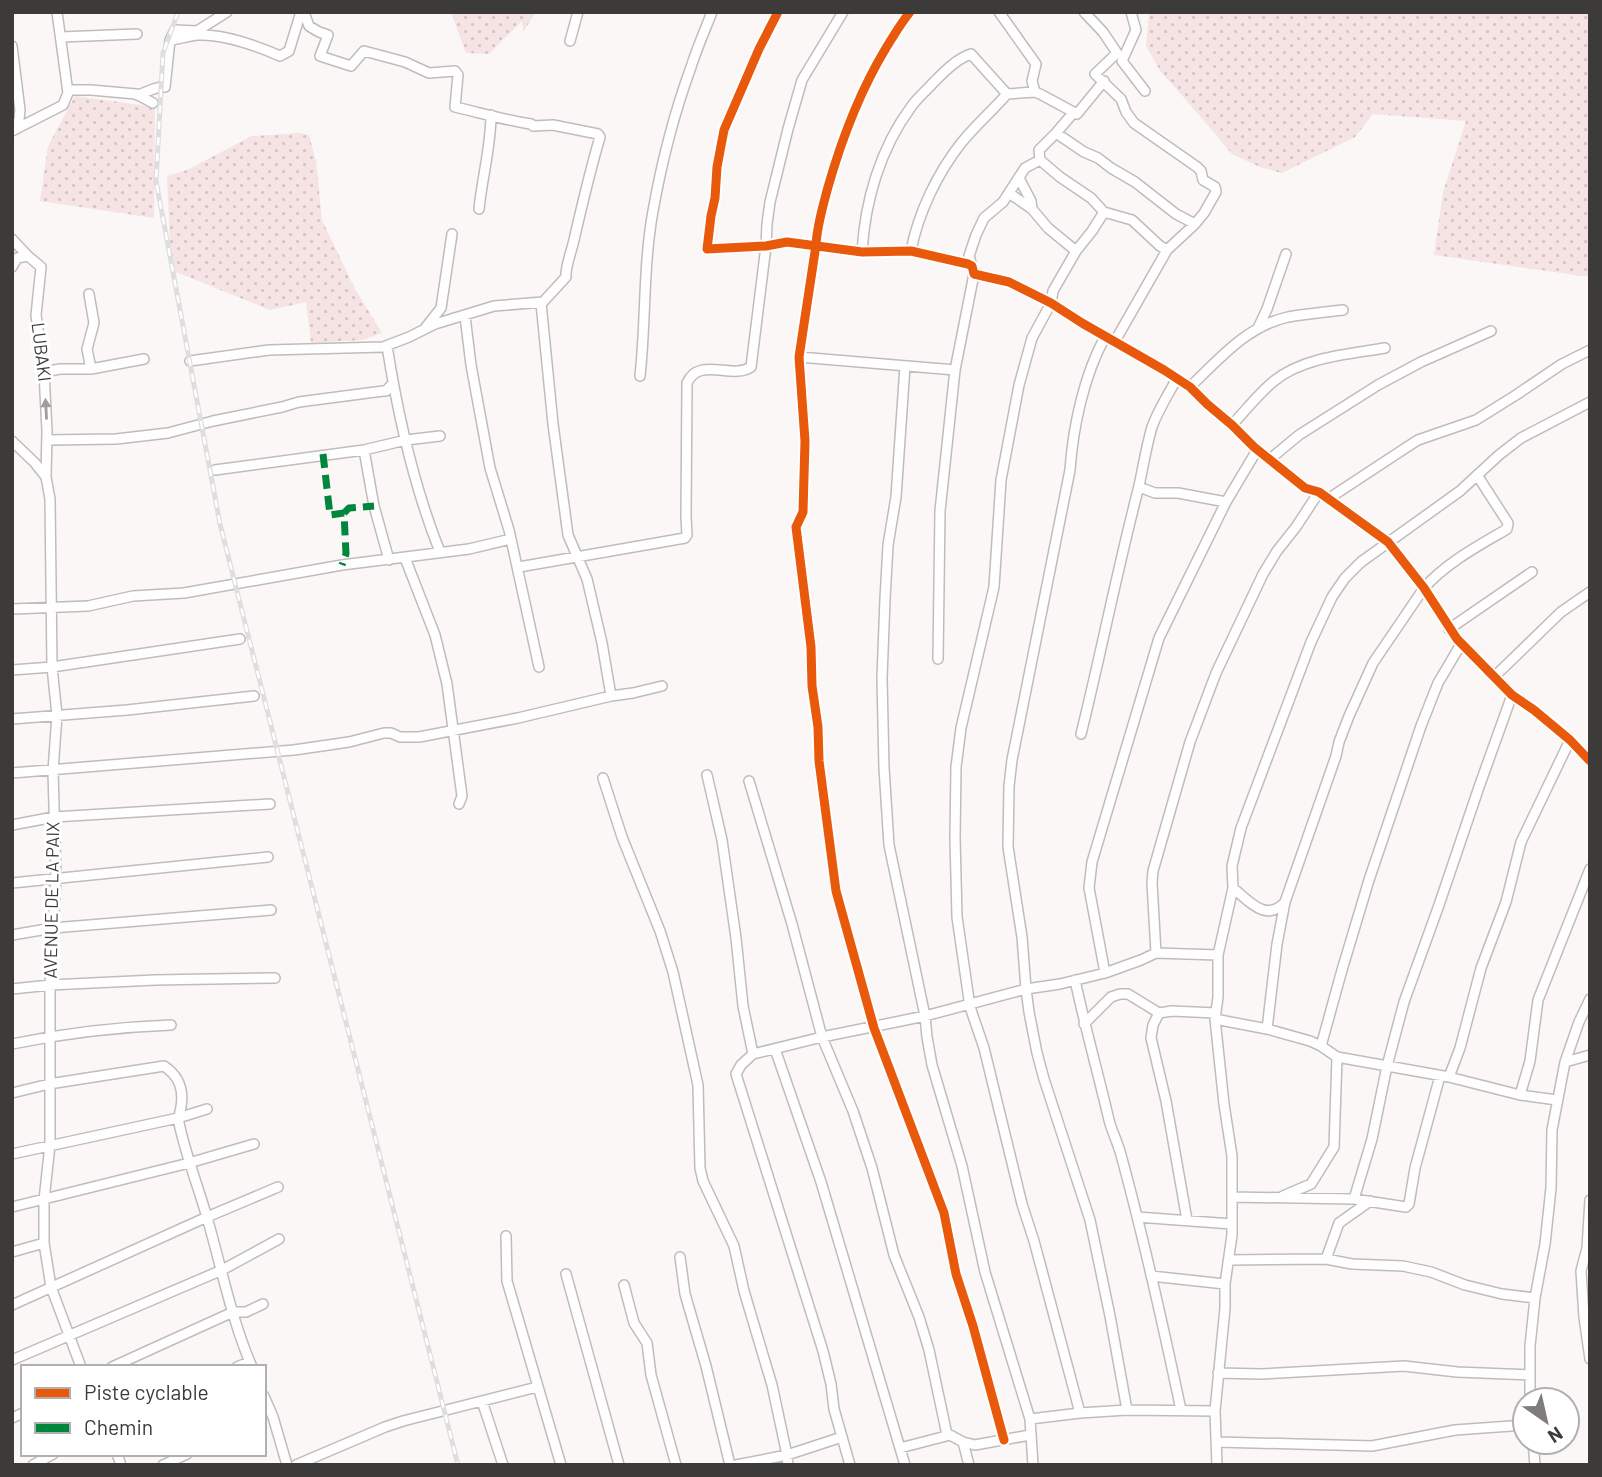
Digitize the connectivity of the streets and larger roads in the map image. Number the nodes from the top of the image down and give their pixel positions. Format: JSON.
{"nodes":[{"id":1,"x":57,"y":12,"type":"edge"},
{"id":2,"x":228,"y":12,"type":"edge"},
{"id":3,"x":579,"y":12,"type":"edge"},
{"id":4,"x":712,"y":12,"type":"edge"},
{"id":5,"x":778,"y":12,"type":"edge"},
{"id":6,"x":843,"y":12,"type":"edge"},
{"id":7,"x":910,"y":12,"type":"edge"},
{"id":8,"x":999,"y":12,"type":"edge"},
{"id":9,"x":1084,"y":12,"type":"edge"},
{"id":10,"x":1131,"y":12,"type":"edge"},
{"id":11,"x":137,"y":34,"type":"dead end"},
{"id":12,"x":61,"y":37,"type":"junction"},
{"id":13,"x":170,"y":40,"type":"junction"},
{"id":14,"x":570,"y":41,"type":"dead end"},
{"id":15,"x":12,"y":46,"type":"edge"},
{"id":16,"x":1120,"y":57,"type":"junction"},
{"id":17,"x":1104,"y":81,"type":"junction"},
{"id":18,"x":68,"y":90,"type":"junction"},
{"id":19,"x":1146,"y":91,"type":"dead end"},
{"id":20,"x":1035,"y":92,"type":"junction"},
{"id":21,"x":1007,"y":94,"type":"junction"},
{"id":22,"x":137,"y":95,"type":"junction"},
{"id":23,"x":153,"y":103,"type":"dead end"},
{"id":24,"x":1073,"y":112,"type":"junction"},
{"id":25,"x":491,"y":115,"type":"junction"},
{"id":26,"x":12,"y":129,"type":"edge"},
{"id":27,"x":1056,"y":133,"type":"junction"},
{"id":28,"x":1040,"y":160,"type":"junction"},
{"id":29,"x":1019,"y":178,"type":"junction"},
{"id":30,"x":1009,"y":193,"type":"junction"},
{"id":31,"x":479,"y":209,"type":"dead end"},
{"id":32,"x":1032,"y":209,"type":"junction"},
{"id":33,"x":1104,"y":212,"type":"junction"},
{"id":34,"x":1195,"y":224,"type":"junction"},
{"id":35,"x":452,"y":234,"type":"dead end"},
{"id":36,"x":12,"y":239,"type":"edge"},
{"id":37,"x":816,"y":245,"type":"junction"},
{"id":38,"x":766,"y":246,"type":"junction"},
{"id":39,"x":1167,"y":250,"type":"junction"},
{"id":40,"x":911,"y":251,"type":"junction"},
{"id":41,"x":1076,"y":251,"type":"junction"},
{"id":42,"x":862,"y":252,"type":"junction"},
{"id":43,"x":1286,"y":254,"type":"dead end"},
{"id":44,"x":28,"y":256,"type":"junction"},
{"id":45,"x":12,"y":267,"type":"edge"},
{"id":46,"x":973,"y":270,"type":"junction"},
{"id":47,"x":89,"y":294,"type":"dead end"},
{"id":48,"x":541,"y":303,"type":"junction"},
{"id":49,"x":1051,"y":303,"type":"junction"},
{"id":50,"x":1343,"y":310,"type":"dead end"},
{"id":51,"x":465,"y":316,"type":"junction"},
{"id":52,"x":425,"y":328,"type":"junction"},
{"id":53,"x":1491,"y":331,"type":"dead end"},
{"id":54,"x":1105,"y":337,"type":"junction"},
{"id":55,"x":1247,"y":337,"type":"junction"},
{"id":56,"x":1115,"y":341,"type":"junction"},
{"id":57,"x":387,"y":346,"type":"junction"},
{"id":58,"x":1385,"y":348,"type":"dead end"},
{"id":59,"x":1590,"y":349,"type":"edge"},
{"id":60,"x":799,"y":357,"type":"junction"},
{"id":61,"x":144,"y":359,"type":"dead end"},
{"id":62,"x":190,"y":361,"type":"dead end"},
{"id":63,"x":905,"y":366,"type":"junction"},
{"id":64,"x":91,"y":369,"type":"junction"},
{"id":65,"x":956,"y":370,"type":"junction"},
{"id":66,"x":44,"y":372,"type":"junction"},
{"id":67,"x":640,"y":376,"type":"dead end"},
{"id":68,"x":1177,"y":380,"type":"junction"},
{"id":69,"x":393,"y":383,"type":"junction"},
{"id":70,"x":1190,"y":387,"type":"junction"},
{"id":71,"x":1590,"y":402,"type":"edge"},
{"id":72,"x":1232,"y":425,"type":"junction"},
{"id":73,"x":440,"y":436,"type":"dead end"},
{"id":74,"x":47,"y":440,"type":"junction"},
{"id":75,"x":406,"y":440,"type":"junction"},
{"id":76,"x":12,"y":441,"type":"edge"},
{"id":77,"x":364,"y":450,"type":"junction"},
{"id":78,"x":1258,"y":450,"type":"junction"},
{"id":79,"x":1269,"y":459,"type":"junction"},
{"id":80,"x":215,"y":470,"type":"dead end"},
{"id":81,"x":1477,"y":475,"type":"junction"},
{"id":82,"x":46,"y":477,"type":"junction"},
{"id":83,"x":1139,"y":487,"type":"junction"},
{"id":84,"x":1320,"y":492,"type":"junction"},
{"id":85,"x":1328,"y":499,"type":"junction"},
{"id":86,"x":1226,"y":502,"type":"junction"},
{"id":87,"x":511,"y":539,"type":"junction"},
{"id":88,"x":1388,"y":542,"type":"junction"},
{"id":89,"x":440,"y":552,"type":"junction"},
{"id":90,"x":577,"y":557,"type":"junction"},
{"id":91,"x":405,"y":558,"type":"junction"},
{"id":92,"x":389,"y":559,"type":"junction"},
{"id":93,"x":519,"y":567,"type":"junction"},
{"id":94,"x":1532,"y":572,"type":"dead end"},
{"id":95,"x":1424,"y":588,"type":"junction"},
{"id":96,"x":1590,"y":592,"type":"edge"},
{"id":97,"x":52,"y":608,"type":"junction"},
{"id":98,"x":12,"y":609,"type":"edge"},
{"id":99,"x":1449,"y":629,"type":"junction"},
{"id":100,"x":240,"y":639,"type":"dead end"},
{"id":101,"x":1461,"y":644,"type":"junction"},
{"id":102,"x":938,"y":659,"type":"dead end"},
{"id":103,"x":52,"y":667,"type":"junction"},
{"id":104,"x":539,"y":667,"type":"dead end"},
{"id":105,"x":12,"y":670,"type":"edge"},
{"id":106,"x":1494,"y":677,"type":"junction"},
{"id":107,"x":662,"y":686,"type":"dead end"},
{"id":108,"x":611,"y":695,"type":"junction"},
{"id":109,"x":1513,"y":695,"type":"junction"},
{"id":110,"x":254,"y":696,"type":"dead end"},
{"id":111,"x":57,"y":715,"type":"junction"},
{"id":112,"x":12,"y":719,"type":"edge"},
{"id":113,"x":453,"y":730,"type":"junction"},
{"id":114,"x":1081,"y":734,"type":"dead end"},
{"id":115,"x":1570,"y":740,"type":"junction"},
{"id":116,"x":1590,"y":761,"type":"edge"},
{"id":117,"x":53,"y":771,"type":"junction"},
{"id":118,"x":12,"y":773,"type":"edge"},
{"id":119,"x":707,"y":775,"type":"dead end"},
{"id":120,"x":603,"y":778,"type":"dead end"},
{"id":121,"x":748,"y":782,"type":"dead end"},
{"id":122,"x":270,"y":804,"type":"dead end"},
{"id":123,"x":459,"y":804,"type":"dead end"},
{"id":124,"x":54,"y":817,"type":"junction"},
{"id":125,"x":12,"y":825,"type":"edge"},
{"id":126,"x":268,"y":857,"type":"dead end"},
{"id":127,"x":1590,"y":869,"type":"edge"},
{"id":128,"x":56,"y":877,"type":"junction"},
{"id":129,"x":12,"y":883,"type":"edge"},
{"id":130,"x":1233,"y":888,"type":"junction"},
{"id":131,"x":1285,"y":902,"type":"junction"},
{"id":132,"x":271,"y":910,"type":"dead end"},
{"id":133,"x":52,"y":928,"type":"junction"},
{"id":134,"x":12,"y":935,"type":"edge"},
{"id":135,"x":1156,"y":953,"type":"junction"},
{"id":136,"x":1218,"y":955,"type":"junction"},
{"id":137,"x":1105,"y":973,"type":"junction"},
{"id":138,"x":275,"y":978,"type":"dead end"},
{"id":139,"x":1075,"y":980,"type":"junction"},
{"id":140,"x":50,"y":985,"type":"junction"},
{"id":141,"x":12,"y":989,"type":"edge"},
{"id":142,"x":1026,"y":989,"type":"junction"},
{"id":143,"x":1590,"y":999,"type":"edge"},
{"id":144,"x":970,"y":1004,"type":"junction"},
{"id":145,"x":1159,"y":1013,"type":"junction"},
{"id":146,"x":925,"y":1016,"type":"junction"},
{"id":147,"x":1216,"y":1016,"type":"junction"},
{"id":148,"x":1084,"y":1024,"type":"junction"},
{"id":149,"x":171,"y":1025,"type":"dead end"},
{"id":150,"x":874,"y":1028,"type":"junction"},
{"id":151,"x":1267,"y":1029,"type":"junction"},
{"id":152,"x":50,"y":1036,"type":"junction"},
{"id":153,"x":822,"y":1037,"type":"junction"},
{"id":154,"x":12,"y":1044,"type":"edge"},
{"id":155,"x":1321,"y":1046,"type":"junction"},
{"id":156,"x":775,"y":1049,"type":"junction"},
{"id":157,"x":753,"y":1054,"type":"junction"},
{"id":158,"x":1590,"y":1055,"type":"edge"},
{"id":159,"x":1337,"y":1058,"type":"junction"},
{"id":160,"x":1565,"y":1062,"type":"junction"},
{"id":161,"x":1387,"y":1066,"type":"junction"},
{"id":162,"x":1445,"y":1076,"type":"junction"},
{"id":163,"x":49,"y":1084,"type":"junction"},
{"id":164,"x":12,"y":1093,"type":"edge"},
{"id":165,"x":1520,"y":1095,"type":"junction"},
{"id":166,"x":1557,"y":1100,"type":"junction"},
{"id":167,"x":207,"y":1109,"type":"dead end"},
{"id":168,"x":178,"y":1118,"type":"junction"},
{"id":169,"x":254,"y":1144,"type":"dead end"},
{"id":170,"x":50,"y":1145,"type":"junction"},
{"id":171,"x":12,"y":1154,"type":"edge"},
{"id":172,"x":189,"y":1163,"type":"junction"},
{"id":173,"x":278,"y":1187,"type":"dead end"},
{"id":174,"x":1232,"y":1197,"type":"junction"},
{"id":175,"x":1279,"y":1198,"type":"junction"},
{"id":176,"x":1354,"y":1199,"type":"junction"},
{"id":177,"x":44,"y":1200,"type":"junction"},
{"id":178,"x":1590,"y":1200,"type":"edge"},
{"id":179,"x":1370,"y":1201,"type":"junction"},
{"id":180,"x":12,"y":1207,"type":"edge"},
{"id":181,"x":207,"y":1217,"type":"junction"},
{"id":182,"x":1137,"y":1217,"type":"junction"},
{"id":183,"x":1187,"y":1220,"type":"junction"},
{"id":184,"x":1232,"y":1224,"type":"junction"},
{"id":185,"x":506,"y":1236,"type":"dead end"},
{"id":186,"x":279,"y":1239,"type":"dead end"},
{"id":187,"x":44,"y":1243,"type":"junction"},
{"id":188,"x":12,"y":1252,"type":"edge"},
{"id":189,"x":680,"y":1257,"type":"dead end"},
{"id":190,"x":1326,"y":1259,"type":"junction"},
{"id":191,"x":1229,"y":1260,"type":"junction"},
{"id":192,"x":222,"y":1270,"type":"junction"},
{"id":193,"x":566,"y":1274,"type":"dead end"},
{"id":194,"x":1151,"y":1276,"type":"junction"},
{"id":195,"x":1225,"y":1284,"type":"junction"},
{"id":196,"x":624,"y":1285,"type":"dead end"},
{"id":197,"x":51,"y":1287,"type":"junction"},
{"id":198,"x":1535,"y":1298,"type":"junction"},
{"id":199,"x":12,"y":1304,"type":"edge"},
{"id":200,"x":263,"y":1304,"type":"dead end"},
{"id":201,"x":233,"y":1312,"type":"junction"},
{"id":202,"x":69,"y":1337,"type":"junction"},
{"id":203,"x":1590,"y":1359,"type":"edge"},
{"id":204,"x":12,"y":1360,"type":"edge"},
{"id":205,"x":250,"y":1364,"type":"edge"},
{"id":206,"x":79,"y":1365,"type":"edge"},
{"id":207,"x":116,"y":1365,"type":"edge"},
{"id":208,"x":1218,"y":1373,"type":"junction"},
{"id":209,"x":1530,"y":1374,"type":"junction"},
{"id":210,"x":1530,"y":1386,"type":"edge"},
{"id":211,"x":537,"y":1387,"type":"junction"},
{"id":212,"x":482,"y":1401,"type":"junction"},
{"id":213,"x":1127,"y":1410,"type":"junction"},
{"id":214,"x":1181,"y":1410,"type":"junction"},
{"id":215,"x":1215,"y":1411,"type":"junction"},
{"id":216,"x":1080,"y":1413,"type":"junction"},
{"id":217,"x":269,"y":1419,"type":"edge"},
{"id":218,"x":1030,"y":1419,"type":"junction"},
{"id":219,"x":1511,"y":1425,"type":"edge"},
{"id":220,"x":947,"y":1435,"type":"junction"},
{"id":221,"x":1030,"y":1435,"type":"junction"},
{"id":222,"x":842,"y":1437,"type":"junction"},
{"id":223,"x":1004,"y":1440,"type":"junction"},
{"id":224,"x":1217,"y":1442,"type":"junction"},
{"id":225,"x":963,"y":1443,"type":"junction"},
{"id":226,"x":900,"y":1448,"type":"junction"},
{"id":227,"x":49,"y":1456,"type":"edge"},
{"id":228,"x":183,"y":1456,"type":"edge"},
{"id":229,"x":788,"y":1460,"type":"edge"},
{"id":230,"x":33,"y":1465,"type":"edge"},
{"id":231,"x":163,"y":1465,"type":"edge"},
{"id":232,"x":288,"y":1465,"type":"edge"},
{"id":233,"x":296,"y":1465,"type":"edge"},
{"id":234,"x":503,"y":1465,"type":"edge"},
{"id":235,"x":561,"y":1465,"type":"edge"},
{"id":236,"x":619,"y":1465,"type":"edge"},
{"id":237,"x":676,"y":1465,"type":"edge"},
{"id":238,"x":733,"y":1465,"type":"edge"},
{"id":239,"x":850,"y":1465,"type":"edge"},
{"id":240,"x":905,"y":1465,"type":"edge"},
{"id":241,"x":969,"y":1465,"type":"edge"},
{"id":242,"x":1034,"y":1465,"type":"edge"},
{"id":243,"x":1217,"y":1465,"type":"edge"}],
"edges":[{"from":1,"to":12,"type":"street"},
{"from":2,"to":13,"type":"street"},
{"from":3,"to":14,"type":"street"},
{"from":4,"to":67,"type":"street"},
{"from":5,"to":38,"type":"street"},
{"from":6,"to":38,"type":"street"},
{"from":7,"to":37,"type":"street"},
{"from":8,"to":20,"type":"street"},
{"from":9,"to":16,"type":"street"},
{"from":10,"to":16,"type":"street"},
{"from":11,"to":12,"type":"street"},
{"from":12,"to":18,"type":"street"},
{"from":13,"to":22,"type":"street"},
{"from":13,"to":25,"type":"street"},
{"from":15,"to":26,"type":"street"},
{"from":16,"to":17,"type":"street"},
{"from":16,"to":19,"type":"street"},
{"from":17,"to":24,"type":"street"},
{"from":17,"to":34,"type":"street"},
{"from":18,"to":22,"type":"street"},
{"from":18,"to":26,"type":"street"},
{"from":20,"to":21,"type":"street"},
{"from":20,"to":24,"type":"street"},
{"from":21,"to":40,"type":"street"},
{"from":21,"to":42,"type":"street"},
{"from":22,"to":23,"type":"street"},
{"from":24,"to":27,"type":"street"},
{"from":25,"to":31,"type":"street"},
{"from":25,"to":48,"type":"street"},
{"from":27,"to":28,"type":"street"},
{"from":27,"to":34,"type":"street"},
{"from":28,"to":29,"type":"street"},
{"from":28,"to":33,"type":"street"},
{"from":29,"to":30,"type":"street"},
{"from":29,"to":32,"type":"street"},
{"from":30,"to":32,"type":"street"},
{"from":30,"to":46,"type":"street"},
{"from":32,"to":41,"type":"street"},
{"from":33,"to":39,"type":"street"},
{"from":33,"to":41,"type":"street"},
{"from":34,"to":39,"type":"street"},
{"from":35,"to":52,"type":"street"},
{"from":36,"to":44,"type":"street","name":"LUBAKI"},
{"from":37,"to":38,"type":"street"},
{"from":37,"to":42,"type":"street"},
{"from":37,"to":60,"type":"street"},
{"from":38,"to":90,"type":"street"},
{"from":39,"to":56,"type":"street"},
{"from":40,"to":42,"type":"street"},
{"from":40,"to":46,"type":"street"},
{"from":41,"to":49,"type":"street"},
{"from":43,"to":55,"type":"street"},
{"from":44,"to":45,"type":"street"},
{"from":44,"to":66,"type":"street","name":"LUBAKI"},
{"from":46,"to":49,"type":"street"},
{"from":46,"to":65,"type":"street"},
{"from":47,"to":64,"type":"street"},
{"from":48,"to":51,"type":"street"},
{"from":48,"to":90,"type":"street"},
{"from":49,"to":54,"type":"street"},
{"from":49,"to":144,"type":"street"},
{"from":50,"to":55,"type":"street"},
{"from":51,"to":52,"type":"street"},
{"from":51,"to":87,"type":"street"},
{"from":52,"to":57,"type":"street"},
{"from":53,"to":79,"type":"street"},
{"from":54,"to":56,"type":"street"},
{"from":54,"to":142,"type":"street"},
{"from":55,"to":70,"type":"street"},
{"from":56,"to":68,"type":"street"},
{"from":57,"to":62,"type":"street"},
{"from":57,"to":69,"type":"street"},
{"from":58,"to":72,"type":"street"},
{"from":59,"to":85,"type":"street"},
{"from":60,"to":63,"type":"street"},
{"from":60,"to":150,"type":"street"},
{"from":61,"to":64,"type":"street"},
{"from":63,"to":65,"type":"street"},
{"from":63,"to":146,"type":"street"},
{"from":64,"to":66,"type":"street"},
{"from":65,"to":102,"type":"street"},
{"from":74,"to":66,"type":"street","name":"LUBAKI","one_way":true},
{"from":68,"to":70,"type":"street"},
{"from":68,"to":83,"type":"street"},
{"from":69,"to":74,"type":"street"},
{"from":69,"to":75,"type":"street"},
{"from":70,"to":72,"type":"street"},
{"from":71,"to":81,"type":"street"},
{"from":72,"to":78,"type":"street"},
{"from":73,"to":75,"type":"street"},
{"from":74,"to":82,"type":"street","name":"LUBAKI"},
{"from":75,"to":77,"type":"street"},
{"from":75,"to":89,"type":"street"},
{"from":76,"to":82,"type":"street"},
{"from":77,"to":80,"type":"street"},
{"from":77,"to":92,"type":"street"},
{"from":78,"to":79,"type":"street"},
{"from":78,"to":86,"type":"street"},
{"from":79,"to":84,"type":"street"},
{"from":81,"to":88,"type":"street"},
{"from":81,"to":95,"type":"street"},
{"from":82,"to":97,"type":"street","name":"AVENUE DE LA PAIX"},
{"from":83,"to":86,"type":"street"},
{"from":83,"to":114,"type":"street"},
{"from":84,"to":85,"type":"street"},
{"from":84,"to":135,"type":"street"},
{"from":85,"to":88,"type":"street"},
{"from":86,"to":137,"type":"street"},
{"from":87,"to":89,"type":"street"},
{"from":87,"to":93,"type":"street"},
{"from":88,"to":95,"type":"street"},
{"from":88,"to":130,"type":"street"},
{"from":89,"to":91,"type":"street"},
{"from":90,"to":93,"type":"street"},
{"from":90,"to":108,"type":"street"},
{"from":91,"to":92,"type":"street"},
{"from":91,"to":113,"type":"street"},
{"from":92,"to":97,"type":"street"},
{"from":93,"to":104,"type":"street"},
{"from":94,"to":99,"type":"street"},
{"from":95,"to":99,"type":"street"},
{"from":95,"to":131,"type":"street"},
{"from":96,"to":106,"type":"street"},
{"from":97,"to":98,"type":"street"},
{"from":97,"to":103,"type":"street","name":"AVENUE DE LA PAIX"},
{"from":99,"to":101,"type":"street"},
{"from":100,"to":103,"type":"street"},
{"from":101,"to":106,"type":"street"},
{"from":101,"to":155,"type":"street"},
{"from":103,"to":105,"type":"street"},
{"from":103,"to":111,"type":"street","name":"AVENUE DE LA PAIX"},
{"from":106,"to":109,"type":"street"},
{"from":107,"to":108,"type":"street"},
{"from":108,"to":113,"type":"street"},
{"from":109,"to":115,"type":"street"},
{"from":109,"to":161,"type":"street"},
{"from":110,"to":111,"type":"street"},
{"from":111,"to":112,"type":"street"},
{"from":111,"to":117,"type":"street","name":"AVENUE DE LA PAIX"},
{"from":113,"to":117,"type":"street"},
{"from":113,"to":123,"type":"street"},
{"from":115,"to":116,"type":"street"},
{"from":115,"to":162,"type":"street"},
{"from":117,"to":118,"type":"street"},
{"from":117,"to":124,"type":"street","name":"AVENUE DE LA PAIX"},
{"from":119,"to":157,"type":"street"},
{"from":120,"to":229,"type":"street"},
{"from":121,"to":153,"type":"street"},
{"from":122,"to":124,"type":"street"},
{"from":124,"to":125,"type":"street"},
{"from":124,"to":128,"type":"street","name":"AVENUE DE LA PAIX"},
{"from":126,"to":128,"type":"street"},
{"from":127,"to":165,"type":"street"},
{"from":128,"to":129,"type":"street"},
{"from":128,"to":133,"type":"street","name":"AVENUE DE LA PAIX"},
{"from":130,"to":131,"type":"street"},
{"from":130,"to":136,"type":"street"},
{"from":131,"to":151,"type":"street"},
{"from":132,"to":133,"type":"street"},
{"from":133,"to":134,"type":"street"},
{"from":133,"to":140,"type":"street","name":"AVENUE DE LA PAIX"},
{"from":135,"to":136,"type":"street"},
{"from":135,"to":137,"type":"street"},
{"from":136,"to":147,"type":"street"},
{"from":137,"to":139,"type":"street"},
{"from":138,"to":140,"type":"street"},
{"from":139,"to":142,"type":"street"},
{"from":139,"to":148,"type":"street"},
{"from":140,"to":141,"type":"street"},
{"from":140,"to":152,"type":"street","name":"AVENUE DE LA PAIX"},
{"from":142,"to":144,"type":"street"},
{"from":142,"to":213,"type":"street"},
{"from":143,"to":160,"type":"street"},
{"from":144,"to":146,"type":"street"},
{"from":144,"to":216,"type":"street"},
{"from":145,"to":147,"type":"street"},
{"from":145,"to":148,"type":"street"},
{"from":145,"to":183,"type":"street"},
{"from":146,"to":150,"type":"street"},
{"from":146,"to":218,"type":"street"},
{"from":147,"to":151,"type":"street"},
{"from":147,"to":174,"type":"street"},
{"from":148,"to":182,"type":"street"},
{"from":149,"to":152,"type":"street"},
{"from":150,"to":153,"type":"street"},
{"from":150,"to":223,"type":"street"},
{"from":151,"to":155,"type":"street"},
{"from":152,"to":154,"type":"street"},
{"from":152,"to":163,"type":"street","name":"AVENUE DE LA PAIX"},
{"from":153,"to":156,"type":"street"},
{"from":153,"to":220,"type":"street"},
{"from":155,"to":159,"type":"street"},
{"from":156,"to":157,"type":"street"},
{"from":156,"to":226,"type":"street"},
{"from":157,"to":222,"type":"street"},
{"from":158,"to":160,"type":"street"},
{"from":159,"to":161,"type":"street"},
{"from":159,"to":175,"type":"street"},
{"from":160,"to":166,"type":"street"},
{"from":161,"to":162,"type":"street"},
{"from":161,"to":176,"type":"street"},
{"from":162,"to":165,"type":"street"},
{"from":162,"to":179,"type":"street"},
{"from":163,"to":164,"type":"street"},
{"from":163,"to":168,"type":"street"},
{"from":163,"to":170,"type":"street","name":"AVENUE DE LA PAIX"},
{"from":165,"to":166,"type":"street"},
{"from":166,"to":198,"type":"street"},
{"from":167,"to":168,"type":"street"},
{"from":168,"to":170,"type":"street"},
{"from":168,"to":172,"type":"street"},
{"from":169,"to":172,"type":"street"},
{"from":170,"to":171,"type":"street"},
{"from":170,"to":177,"type":"street","name":"AVENUE DE LA PAIX"},
{"from":172,"to":177,"type":"street"},
{"from":172,"to":181,"type":"street"},
{"from":173,"to":181,"type":"street"},
{"from":174,"to":175,"type":"street"},
{"from":174,"to":184,"type":"street"},
{"from":175,"to":176,"type":"street"},
{"from":176,"to":179,"type":"street"},
{"from":177,"to":180,"type":"street"},
{"from":177,"to":187,"type":"street","name":"AVENUE DE LA PAIX"},
{"from":178,"to":203,"type":"street"},
{"from":179,"to":190,"type":"street"},
{"from":181,"to":192,"type":"street"},
{"from":181,"to":197,"type":"street"},
{"from":182,"to":183,"type":"street"},
{"from":182,"to":194,"type":"street"},
{"from":183,"to":184,"type":"street"},
{"from":184,"to":191,"type":"street"},
{"from":185,"to":211,"type":"street"},
{"from":186,"to":192,"type":"street"},
{"from":187,"to":188,"type":"street"},
{"from":187,"to":197,"type":"street","name":"AVENUE DE LA PAIX"},
{"from":189,"to":238,"type":"street"},
{"from":190,"to":191,"type":"street"},
{"from":190,"to":198,"type":"street"},
{"from":191,"to":195,"type":"street"},
{"from":192,"to":201,"type":"street"},
{"from":192,"to":202,"type":"street"},
{"from":193,"to":236,"type":"street"},
{"from":194,"to":195,"type":"street"},
{"from":194,"to":214,"type":"street"},
{"from":195,"to":208,"type":"street"},
{"from":196,"to":237,"type":"street"},
{"from":197,"to":199,"type":"street"},
{"from":197,"to":202,"type":"street","name":"AVENUE DE LA PAIX"},
{"from":198,"to":209,"type":"street"},
{"from":200,"to":201,"type":"street"},
{"from":201,"to":205,"type":"street"},
{"from":201,"to":207,"type":"street"},
{"from":202,"to":204,"type":"street"},
{"from":202,"to":206,"type":"street","name":"AVENUE DE LA PAIX"},
{"from":208,"to":209,"type":"street"},
{"from":208,"to":215,"type":"street"},
{"from":209,"to":210,"type":"street"},
{"from":211,"to":212,"type":"street"},
{"from":211,"to":235,"type":"street"},
{"from":212,"to":233,"type":"street"},
{"from":212,"to":234,"type":"street"},
{"from":213,"to":214,"type":"street"},
{"from":213,"to":216,"type":"street"},
{"from":214,"to":215,"type":"street"},
{"from":215,"to":224,"type":"street"},
{"from":216,"to":218,"type":"street"},
{"from":217,"to":232,"type":"street"},
{"from":218,"to":221,"type":"street"},
{"from":219,"to":224,"type":"street"},
{"from":220,"to":225,"type":"street"},
{"from":220,"to":226,"type":"street"},
{"from":221,"to":223,"type":"street"},
{"from":221,"to":242,"type":"street"},
{"from":222,"to":229,"type":"street"},
{"from":222,"to":239,"type":"street"},
{"from":223,"to":225,"type":"street"},
{"from":224,"to":243,"type":"street"},
{"from":225,"to":241,"type":"street"},
{"from":226,"to":240,"type":"street"},
{"from":227,"to":230,"type":"street"},
{"from":228,"to":231,"type":"street"},
{"from":229,"to":238,"type":"street"}]}
